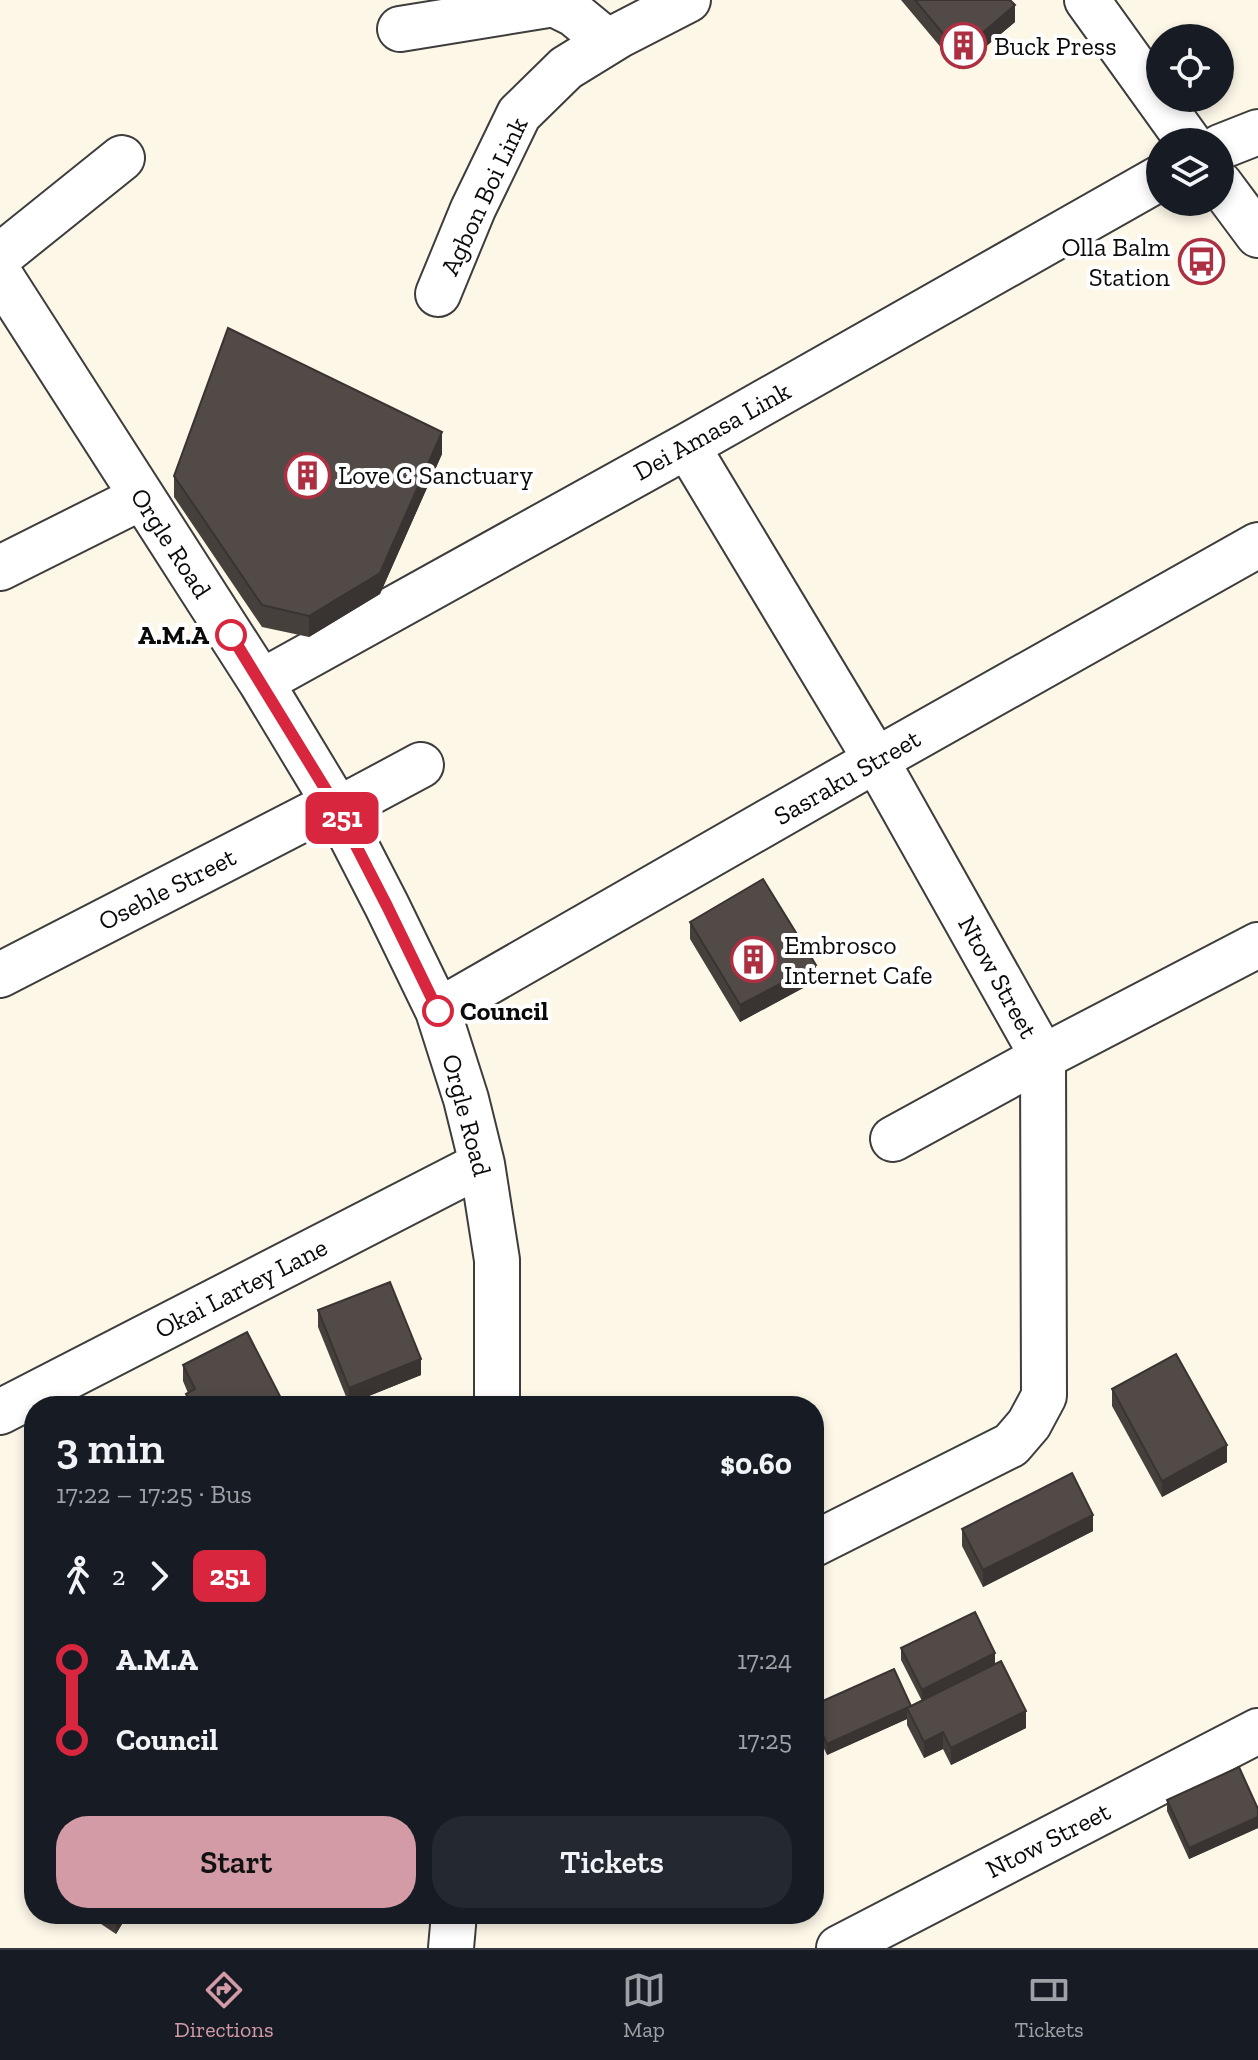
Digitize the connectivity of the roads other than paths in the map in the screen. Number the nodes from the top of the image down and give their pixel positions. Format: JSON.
{"nodes":[{"id":1,"x":688,"y":0,"type":"edge"},
{"id":2,"x":1087,"y":0,"type":"edge"},
{"id":3,"x":400,"y":29,"type":"dead end"},
{"id":4,"x":608,"y":42,"type":"junction"},
{"id":5,"x":1179,"y":128,"type":"edge"},
{"id":6,"x":1258,"y":132,"type":"edge"},
{"id":7,"x":1234,"y":141,"type":"edge"},
{"id":8,"x":122,"y":158,"type":"dead end"},
{"id":9,"x":1146,"y":186,"type":"edge"},
{"id":10,"x":1234,"y":203,"type":"edge"},
{"id":11,"x":1258,"y":235,"type":"edge"},
{"id":12,"x":0,"y":256,"type":"edge"},
{"id":13,"x":0,"y":275,"type":"edge"},
{"id":14,"x":438,"y":294,"type":"dead end"},
{"id":15,"x":687,"y":446,"type":"junction"},
{"id":16,"x":142,"y":497,"type":"junction"},
{"id":17,"x":1258,"y":545,"type":"edge"},
{"id":18,"x":0,"y":568,"type":"edge"},
{"id":19,"x":261,"y":682,"type":"junction"},
{"id":20,"x":876,"y":760,"type":"junction"},
{"id":21,"x":421,"y":765,"type":"dead end"},
{"id":22,"x":336,"y":806,"type":"junction"},
{"id":23,"x":1258,"y":945,"type":"edge"},
{"id":24,"x":0,"y":975,"type":"edge"},
{"id":25,"x":438,"y":1011,"type":"junction"},
{"id":26,"x":1043,"y":1057,"type":"junction"},
{"id":27,"x":893,"y":1139,"type":"dead end"},
{"id":28,"x":482,"y":1164,"type":"junction"},
{"id":29,"x":31,"y":1396,"type":"edge"},
{"id":30,"x":497,"y":1396,"type":"edge"},
{"id":31,"x":24,"y":1400,"type":"edge"},
{"id":32,"x":0,"y":1412,"type":"edge"},
{"id":33,"x":824,"y":1539,"type":"edge"},
{"id":34,"x":1258,"y":1731,"type":"edge"},
{"id":35,"x":453,"y":1924,"type":"edge"},
{"id":36,"x":850,"y":1945,"type":"edge"},
{"id":37,"x":451,"y":1948,"type":"edge"}],
"edges":[{"from":1,"to":4,"type":"street","name":"Agbon Boi Link"},
{"from":2,"to":5,"type":"street"},
{"from":3,"to":4,"type":"street"},
{"from":4,"to":14,"type":"street","name":"Agbon Boi Link"},
{"from":6,"to":7,"type":"street"},
{"from":8,"to":12,"type":"street"},
{"from":9,"to":15,"type":"street","name":"Dei Amasa Link"},
{"from":10,"to":11,"type":"street"},
{"from":13,"to":16,"type":"street","name":"Orgle Road"},
{"from":15,"to":19,"type":"street","name":"Dei Amasa Link"},
{"from":15,"to":20,"type":"street","name":"Ntow Street"},
{"from":16,"to":18,"type":"street"},
{"from":16,"to":19,"type":"street","name":"Orgle Road"},
{"from":17,"to":20,"type":"street","name":"Sasraku Street"},
{"from":19,"to":22,"type":"street","name":"Orgle Road"},
{"from":20,"to":25,"type":"street","name":"Sasraku Street"},
{"from":20,"to":26,"type":"street","name":"Ntow Street"},
{"from":21,"to":22,"type":"street","name":"Oseble Street"},
{"from":22,"to":24,"type":"street","name":"Oseble Street"},
{"from":22,"to":25,"type":"street","name":"Orgle Road"},
{"from":23,"to":26,"type":"street"},
{"from":25,"to":28,"type":"street","name":"Orgle Road"},
{"from":26,"to":27,"type":"street"},
{"from":26,"to":33,"type":"street","name":"Ntow Street"},
{"from":28,"to":29,"type":"street","name":"Okai Lartey Lane"},
{"from":28,"to":30,"type":"street","name":"Orgle Road"},
{"from":31,"to":32,"type":"street","name":"Okai Lartey Lane"},
{"from":34,"to":36,"type":"street","name":"Ntow Street"},
{"from":35,"to":37,"type":"street"}]}
